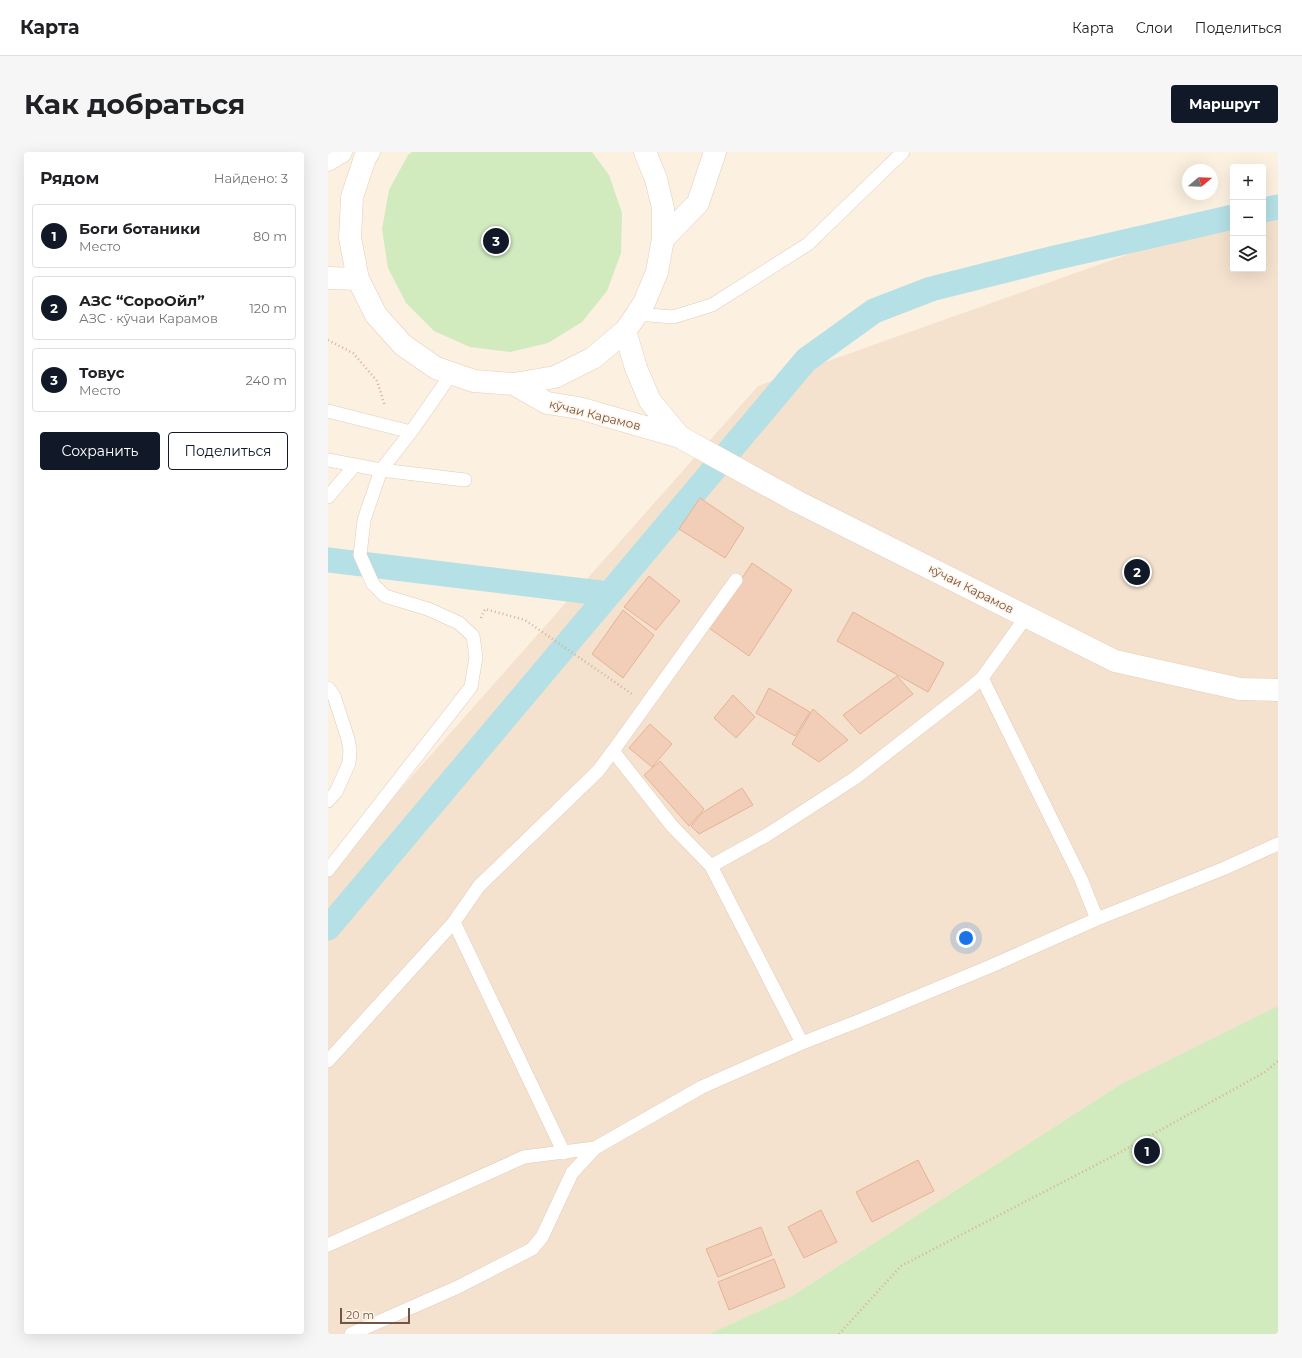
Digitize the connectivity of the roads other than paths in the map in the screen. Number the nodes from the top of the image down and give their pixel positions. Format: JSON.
{"nodes":[{"id":1,"x":341,"y":152,"type":"edge"},
{"id":2,"x":369,"y":152,"type":"edge"},
{"id":3,"x":644,"y":152,"type":"edge"},
{"id":4,"x":715,"y":152,"type":"edge"},
{"id":5,"x":903,"y":152,"type":"edge"},
{"id":6,"x":328,"y":160,"type":"edge"},
{"id":7,"x":663,"y":239,"type":"junction"},
{"id":8,"x":328,"y":278,"type":"edge"},
{"id":9,"x":358,"y":279,"type":"junction"},
{"id":10,"x":631,"y":322,"type":"junction"},
{"id":11,"x":452,"y":373,"type":"junction"},
{"id":12,"x":514,"y":384,"type":"junction"},
{"id":13,"x":328,"y":411,"type":"edge"},
{"id":14,"x":411,"y":432,"type":"junction"},
{"id":15,"x":680,"y":437,"type":"junction"},
{"id":16,"x":328,"y":460,"type":"edge"},
{"id":17,"x":355,"y":465,"type":"junction"},
{"id":18,"x":381,"y":470,"type":"junction"},
{"id":19,"x":465,"y":480,"type":"dead end"},
{"id":20,"x":328,"y":497,"type":"edge"},
{"id":21,"x":736,"y":580,"type":"dead end"},
{"id":22,"x":1026,"y":617,"type":"junction"},
{"id":23,"x":982,"y":678,"type":"junction"},
{"id":24,"x":328,"y":688,"type":"edge"},
{"id":25,"x":1278,"y":690,"type":"edge"},
{"id":26,"x":613,"y":751,"type":"junction"},
{"id":27,"x":328,"y":801,"type":"edge"},
{"id":28,"x":1278,"y":844,"type":"edge"},
{"id":29,"x":711,"y":866,"type":"junction"},
{"id":30,"x":328,"y":870,"type":"edge"},
{"id":31,"x":1097,"y":919,"type":"junction"},
{"id":32,"x":454,"y":922,"type":"junction"},
{"id":33,"x":802,"y":1043,"type":"junction"},
{"id":34,"x":328,"y":1061,"type":"edge"},
{"id":35,"x":595,"y":1148,"type":"junction"},
{"id":36,"x":564,"y":1153,"type":"junction"},
{"id":37,"x":328,"y":1245,"type":"edge"},
{"id":38,"x":351,"y":1334,"type":"edge"}],
"edges":[{"from":1,"to":6,"type":"main road"},
{"from":2,"to":9,"type":"main road"},
{"from":3,"to":7,"type":"main road"},
{"from":4,"to":7,"type":"main road"},
{"from":5,"to":10,"type":"lane"},
{"from":7,"to":10,"type":"main road"},
{"from":8,"to":9,"type":"main road"},
{"from":9,"to":11,"type":"main road"},
{"from":10,"to":12,"type":"main road"},
{"from":10,"to":15,"type":"main road","name":"кӯчаи Карамов"},
{"from":11,"to":12,"type":"main road"},
{"from":11,"to":14,"type":"lane"},
{"from":12,"to":15,"type":"main road","name":"кӯчаи Карамов"},
{"from":13,"to":14,"type":"lane"},
{"from":14,"to":18,"type":"lane"},
{"from":15,"to":22,"type":"main road","name":"кӯчаи Карамов"},
{"from":16,"to":17,"type":"lane"},
{"from":17,"to":18,"type":"lane"},
{"from":17,"to":20,"type":"lane"},
{"from":18,"to":19,"type":"lane"},
{"from":18,"to":30,"type":"lane"},
{"from":21,"to":26,"type":"lane"},
{"from":22,"to":23,"type":"lane"},
{"from":22,"to":25,"type":"main road","name":"кӯчаи Карамов"},
{"from":23,"to":29,"type":"lane"},
{"from":23,"to":31,"type":"lane"},
{"from":24,"to":27,"type":"lane"},
{"from":26,"to":29,"type":"lane"},
{"from":26,"to":32,"type":"lane"},
{"from":28,"to":31,"type":"lane"},
{"from":29,"to":33,"type":"lane"},
{"from":31,"to":33,"type":"lane"},
{"from":32,"to":34,"type":"lane"},
{"from":32,"to":36,"type":"lane"},
{"from":33,"to":35,"type":"lane"},
{"from":35,"to":36,"type":"lane"},
{"from":35,"to":38,"type":"lane"},
{"from":36,"to":37,"type":"lane"}]}
